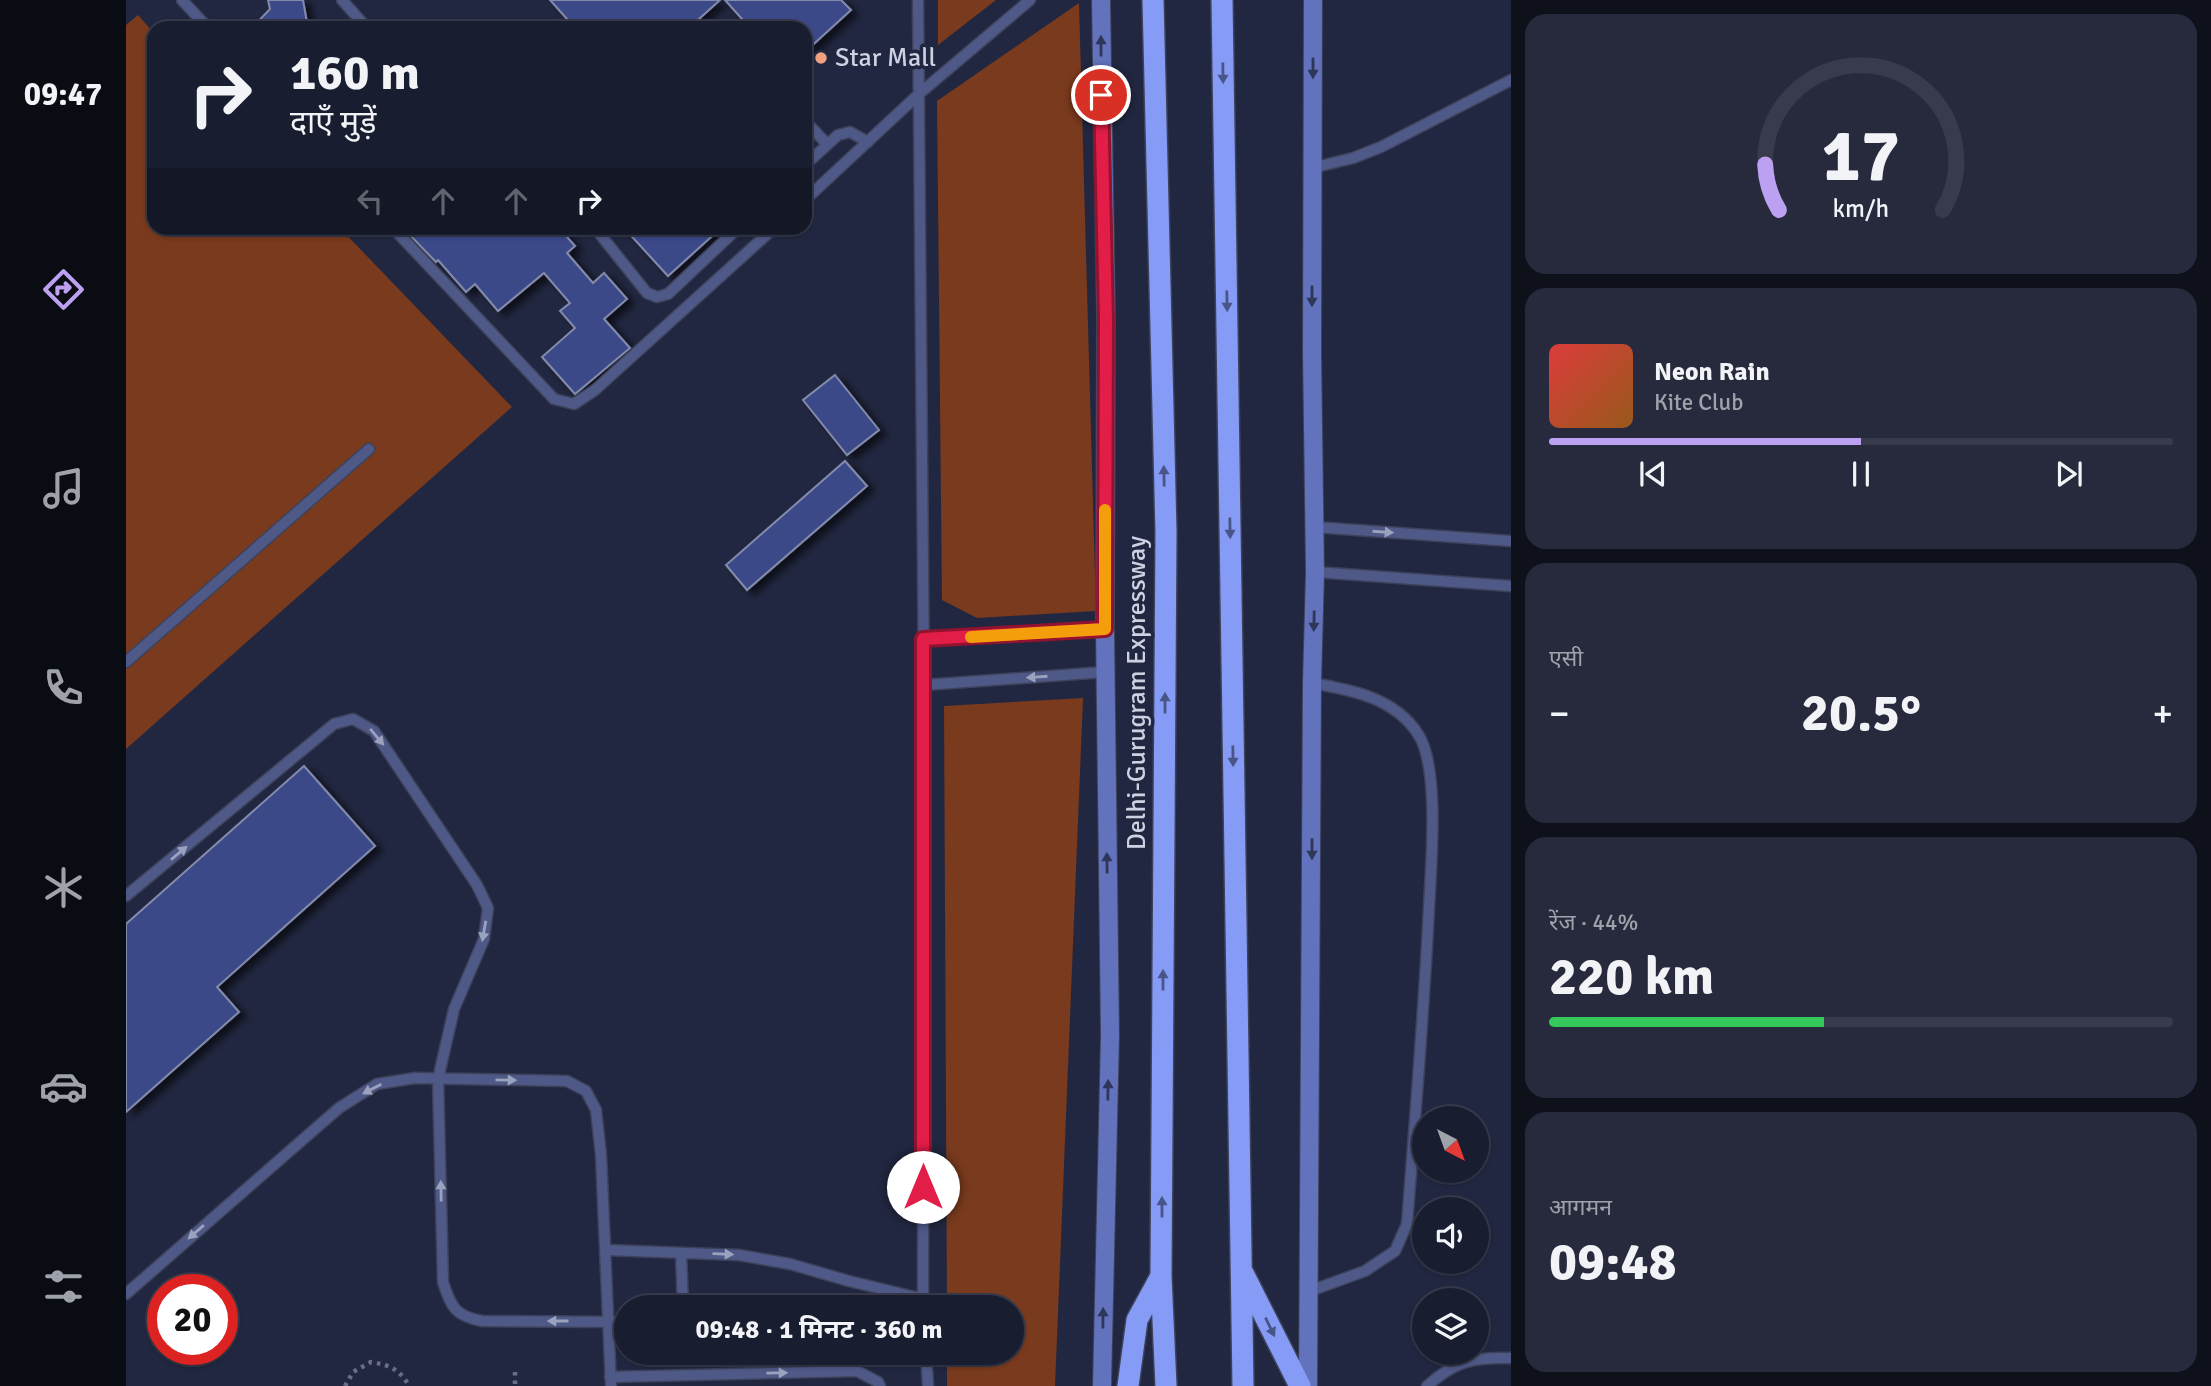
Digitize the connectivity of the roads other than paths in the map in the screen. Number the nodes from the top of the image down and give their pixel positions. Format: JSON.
{"nodes":[{"id":1,"x":182,"y":0,"type":"edge"},
{"id":2,"x":342,"y":0,"type":"edge"},
{"id":3,"x":918,"y":0,"type":"edge"},
{"id":4,"x":1030,"y":0,"type":"edge"},
{"id":5,"x":1101,"y":0,"type":"edge"},
{"id":6,"x":1153,"y":0,"type":"edge"},
{"id":7,"x":1313,"y":0,"type":"edge"},
{"id":8,"x":1223,"y":2,"type":"edge"},
{"id":9,"x":202,"y":21,"type":"edge"},
{"id":10,"x":361,"y":21,"type":"edge"},
{"id":11,"x":1511,"y":80,"type":"edge"},
{"id":12,"x":920,"y":93,"type":"junction"},
{"id":13,"x":812,"y":128,"type":"edge"},
{"id":14,"x":868,"y":142,"type":"junction"},
{"id":15,"x":827,"y":144,"type":"junction"},
{"id":16,"x":812,"y":158,"type":"edge"},
{"id":17,"x":1312,"y":168,"type":"junction"},
{"id":18,"x":812,"y":194,"type":"edge"},
{"id":19,"x":400,"y":235,"type":"edge"},
{"id":20,"x":601,"y":235,"type":"edge"},
{"id":21,"x":731,"y":235,"type":"edge"},
{"id":22,"x":766,"y":235,"type":"edge"},
{"id":23,"x":369,"y":449,"type":"dead end"},
{"id":24,"x":1314,"y":527,"type":"junction"},
{"id":25,"x":1511,"y":541,"type":"edge"},
{"id":26,"x":1315,"y":572,"type":"junction"},
{"id":27,"x":1511,"y":586,"type":"edge"},
{"id":28,"x":1105,"y":629,"type":"junction"},
{"id":29,"x":923,"y":639,"type":"junction"},
{"id":30,"x":126,"y":662,"type":"edge"},
{"id":31,"x":1105,"y":672,"type":"junction"},
{"id":32,"x":1312,"y":683,"type":"junction"},
{"id":33,"x":924,"y":685,"type":"junction"},
{"id":34,"x":126,"y":896,"type":"edge"},
{"id":35,"x":438,"y":1079,"type":"junction"},
{"id":36,"x":606,"y":1250,"type":"junction"},
{"id":37,"x":681,"y":1253,"type":"junction"},
{"id":38,"x":1241,"y":1268,"type":"junction"},
{"id":39,"x":1161,"y":1276,"type":"junction"},
{"id":40,"x":1310,"y":1292,"type":"junction"},
{"id":41,"x":126,"y":1294,"type":"edge"},
{"id":42,"x":683,"y":1295,"type":"edge"},
{"id":43,"x":896,"y":1295,"type":"edge"},
{"id":44,"x":923,"y":1295,"type":"edge"},
{"id":45,"x":609,"y":1321,"type":"junction"},
{"id":46,"x":614,"y":1321,"type":"edge"},
{"id":47,"x":1511,"y":1359,"type":"edge"},
{"id":48,"x":927,"y":1365,"type":"edge"},
{"id":49,"x":611,"y":1382,"type":"edge"},
{"id":50,"x":880,"y":1386,"type":"edge"},
{"id":51,"x":928,"y":1386,"type":"edge"},
{"id":52,"x":1102,"y":1386,"type":"edge"},
{"id":53,"x":1128,"y":1386,"type":"edge"},
{"id":54,"x":1166,"y":1386,"type":"edge"},
{"id":55,"x":1243,"y":1386,"type":"edge"},
{"id":56,"x":1300,"y":1386,"type":"edge"},
{"id":57,"x":1308,"y":1386,"type":"edge"},
{"id":58,"x":1427,"y":1386,"type":"edge"}],
"edges":[{"from":1,"to":9,"type":"lane"},
{"from":2,"to":10,"type":"lane"},
{"from":3,"to":12,"type":"lane"},
{"from":4,"to":12,"type":"lane"},
{"from":28,"to":5,"type":"main road","one_way":true},
{"from":39,"to":6,"type":"highway","name":"Delhi-Gurugram Expressway","one_way":true},
{"from":7,"to":17,"type":"main road","one_way":true},
{"from":8,"to":38,"type":"highway","one_way":true},
{"from":11,"to":17,"type":"lane"},
{"from":12,"to":14,"type":"lane"},
{"from":12,"to":29,"type":"lane"},
{"from":13,"to":15,"type":"lane"},
{"from":14,"to":15,"type":"lane"},
{"from":14,"to":18,"type":"lane"},
{"from":15,"to":16,"type":"lane"},
{"from":17,"to":24,"type":"main road","one_way":true},
{"from":19,"to":22,"type":"lane"},
{"from":20,"to":21,"type":"lane"},
{"from":23,"to":30,"type":"lane"},
{"from":24,"to":25,"type":"lane","one_way":true},
{"from":24,"to":26,"type":"main road"},
{"from":26,"to":27,"type":"lane"},
{"from":26,"to":32,"type":"main road","one_way":true},
{"from":28,"to":29,"type":"lane"},
{"from":28,"to":31,"type":"main road"},
{"from":29,"to":33,"type":"lane"},
{"from":31,"to":33,"type":"lane","one_way":true},
{"from":52,"to":31,"type":"main road","one_way":true},
{"from":32,"to":40,"type":"main road","one_way":true},
{"from":32,"to":40,"type":"lane"},
{"from":33,"to":44,"type":"lane"},
{"from":34,"to":35,"type":"lane","one_way":true},
{"from":35,"to":36,"type":"lane","one_way":true},
{"from":35,"to":41,"type":"lane","one_way":true},
{"from":45,"to":35,"type":"lane","one_way":true},
{"from":36,"to":37,"type":"lane"},
{"from":36,"to":45,"type":"lane"},
{"from":37,"to":42,"type":"lane"},
{"from":37,"to":43,"type":"lane","one_way":true},
{"from":38,"to":55,"type":"highway"},
{"from":38,"to":56,"type":"highway","one_way":true},
{"from":39,"to":53,"type":"highway"},
{"from":39,"to":54,"type":"highway","name":"Delhi-Gurugram Expressway"},
{"from":40,"to":57,"type":"main road"},
{"from":45,"to":46,"type":"lane"},
{"from":45,"to":49,"type":"lane"},
{"from":47,"to":58,"type":"lane"},
{"from":48,"to":51,"type":"lane"},
{"from":49,"to":50,"type":"lane","one_way":true}]}
